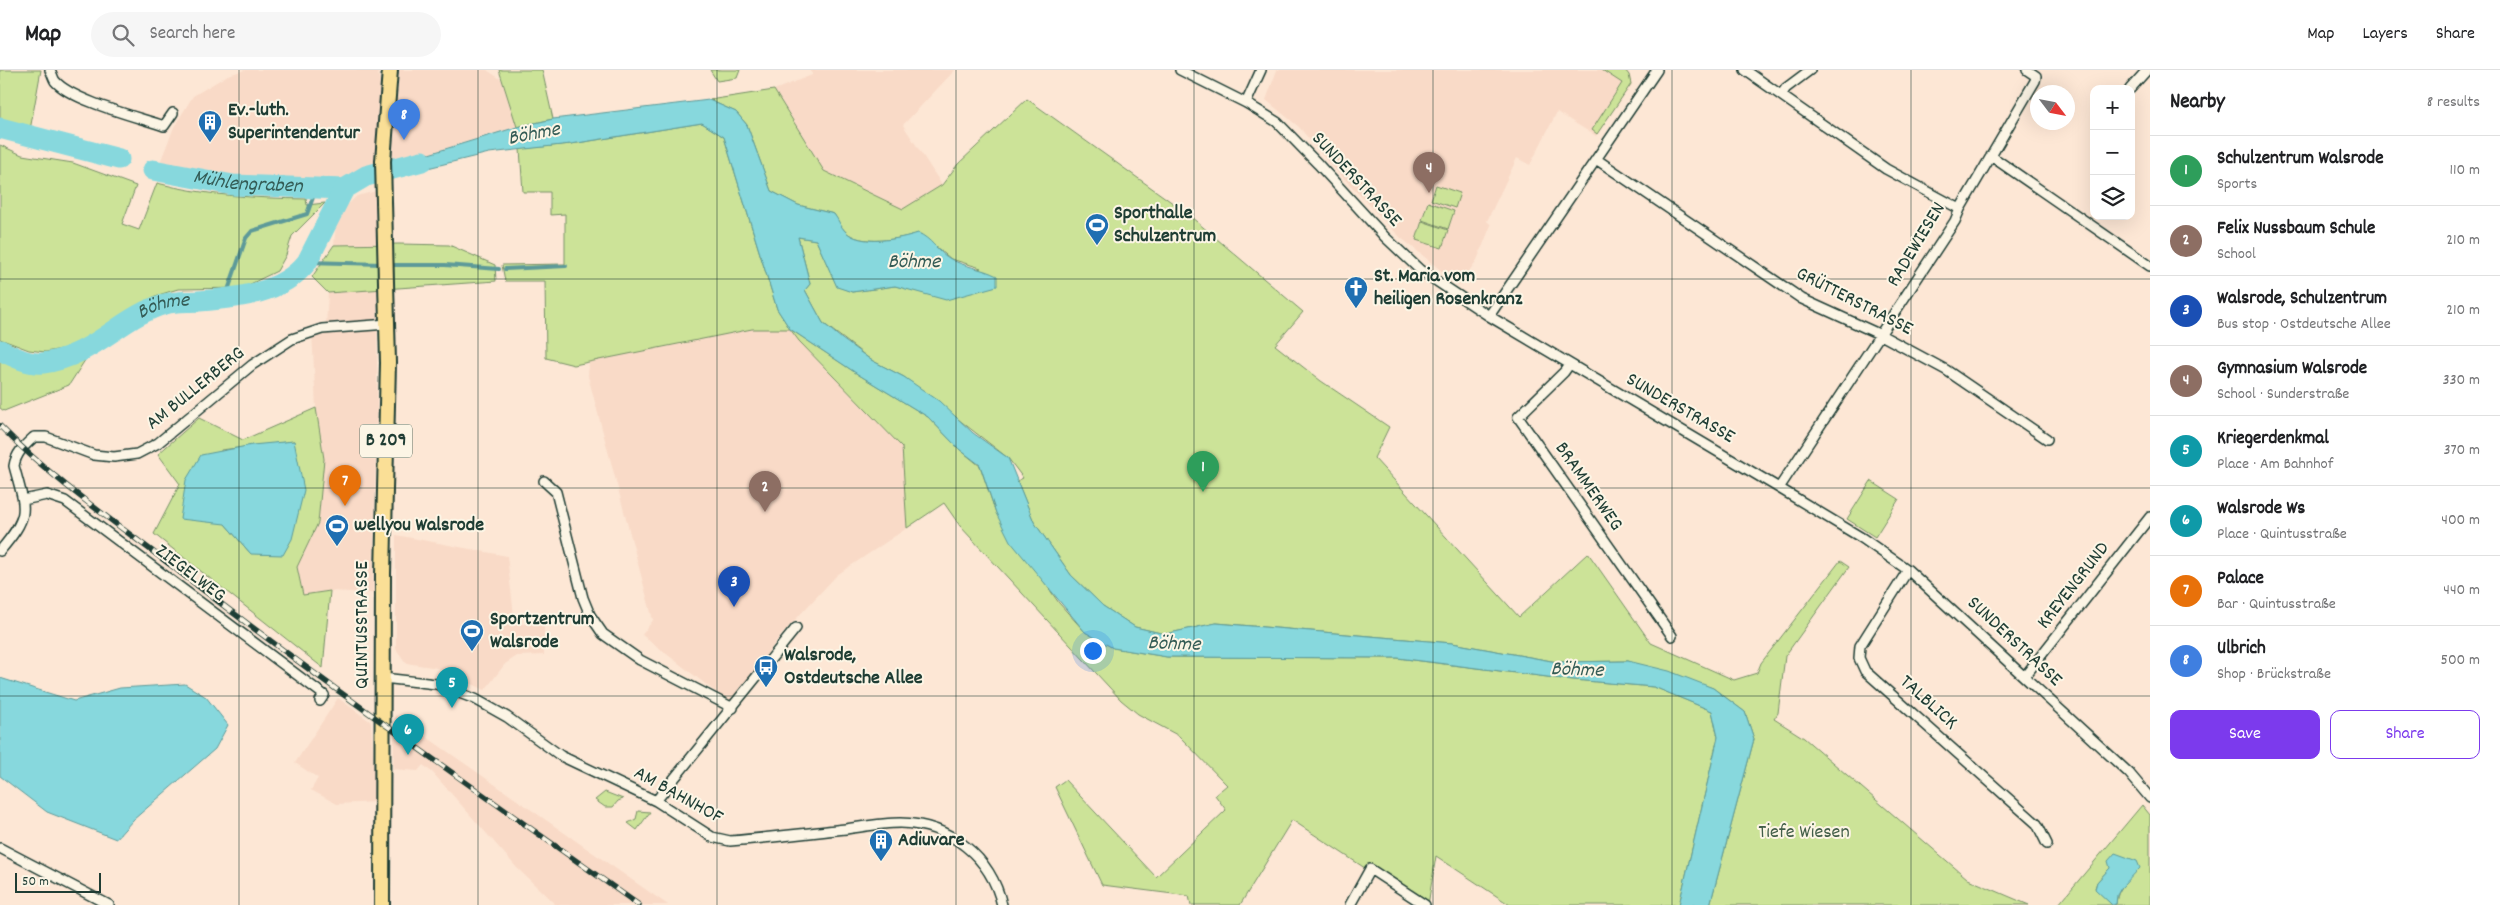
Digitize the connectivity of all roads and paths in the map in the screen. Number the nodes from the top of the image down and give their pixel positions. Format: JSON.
{"nodes":[{"id":1,"x":50,"y":70,"type":"edge"},
{"id":2,"x":381,"y":70,"type":"edge"},
{"id":3,"x":390,"y":70,"type":"edge"},
{"id":4,"x":1180,"y":70,"type":"edge"},
{"id":5,"x":1261,"y":70,"type":"edge"},
{"id":6,"x":1656,"y":70,"type":"edge"},
{"id":7,"x":1745,"y":70,"type":"edge"},
{"id":8,"x":1810,"y":70,"type":"edge"},
{"id":9,"x":2027,"y":70,"type":"edge"},
{"id":10,"x":2148,"y":70,"type":"edge"},
{"id":11,"x":2134,"y":85,"type":"edge"},
{"id":12,"x":387,"y":86,"type":"junction"},
{"id":13,"x":1781,"y":95,"type":"junction"},
{"id":14,"x":1246,"y":103,"type":"junction"},
{"id":15,"x":173,"y":113,"type":"dead end"},
{"id":16,"x":1991,"y":156,"type":"junction"},
{"id":17,"x":1596,"y":160,"type":"junction"},
{"id":18,"x":1960,"y":209,"type":"junction"},
{"id":19,"x":2149,"y":262,"type":"edge"},
{"id":20,"x":1489,"y":316,"type":"junction"},
{"id":21,"x":388,"y":324,"type":"junction"},
{"id":22,"x":1881,"y":335,"type":"junction"},
{"id":23,"x":1569,"y":364,"type":"junction"},
{"id":24,"x":2048,"y":439,"type":"dead end"},
{"id":25,"x":544,"y":482,"type":"dead end"},
{"id":26,"x":1779,"y":488,"type":"junction"},
{"id":27,"x":23,"y":500,"type":"junction"},
{"id":28,"x":2150,"y":517,"type":"edge"},
{"id":29,"x":0,"y":551,"type":"edge"},
{"id":30,"x":1908,"y":570,"type":"junction"},
{"id":31,"x":796,"y":628,"type":"dead end"},
{"id":32,"x":1672,"y":636,"type":"dead end"},
{"id":33,"x":2025,"y":676,"type":"junction"},
{"id":34,"x":384,"y":678,"type":"junction"},
{"id":35,"x":320,"y":701,"type":"dead end"},
{"id":36,"x":732,"y":708,"type":"junction"},
{"id":37,"x":2150,"y":798,"type":"edge"},
{"id":38,"x":656,"y":801,"type":"junction"},
{"id":39,"x":2047,"y":844,"type":"dead end"},
{"id":40,"x":0,"y":848,"type":"edge"},
{"id":41,"x":108,"y":905,"type":"edge"},
{"id":42,"x":382,"y":905,"type":"edge"},
{"id":43,"x":1002,"y":905,"type":"edge"},
{"id":44,"x":1350,"y":905,"type":"edge"},
{"id":45,"x":1425,"y":905,"type":"edge"}],
"edges":[{"from":1,"to":15,"type":"street"},
{"from":2,"to":12,"type":"main road","number":"B 209"},
{"from":3,"to":12,"type":"main road","number":"B 209"},
{"from":4,"to":14,"type":"street","name":"SUNDERSTRASSE"},
{"from":5,"to":14,"type":"street"},
{"from":6,"to":17,"type":"street"},
{"from":7,"to":13,"type":"street"},
{"from":8,"to":13,"type":"street"},
{"from":9,"to":16,"type":"street","name":"RADEWIESEN"},
{"from":10,"to":11,"type":"street"},
{"from":12,"to":21,"type":"main road","name":"QUINTUSSTRASSE","number":"B 209"},
{"from":13,"to":18,"type":"street"},
{"from":14,"to":20,"type":"street","name":"SUNDERSTRASSE"},
{"from":16,"to":18,"type":"street","name":"RADEWIESEN"},
{"from":16,"to":19,"type":"street"},
{"from":17,"to":20,"type":"street"},
{"from":17,"to":22,"type":"street","name":"GRÜTTERSTRASSE"},
{"from":18,"to":22,"type":"street","name":"RADEWIESEN"},
{"from":20,"to":23,"type":"street","name":"SUNDERSTRASSE"},
{"from":21,"to":27,"type":"street","name":"AM BULLERBERG"},
{"from":21,"to":34,"type":"main road","name":"QUINTUSSTRASSE","number":"B 209"},
{"from":22,"to":24,"type":"street","name":"GRÜTTERSTRASSE"},
{"from":22,"to":26,"type":"street","name":"RADEWIESEN"},
{"from":23,"to":26,"type":"street","name":"SUNDERSTRASSE"},
{"from":23,"to":32,"type":"street","name":"BRAMMERWEG"},
{"from":25,"to":36,"type":"street"},
{"from":26,"to":30,"type":"street","name":"SUNDERSTRASSE"},
{"from":27,"to":29,"type":"street","name":"AM BULLERBERG"},
{"from":27,"to":35,"type":"street","name":"ZIEGELWEG"},
{"from":28,"to":33,"type":"street","name":"KREYENGRUND"},
{"from":30,"to":33,"type":"street","name":"SUNDERSTRASSE"},
{"from":30,"to":39,"type":"street","name":"TALBLICK"},
{"from":31,"to":36,"type":"street"},
{"from":33,"to":37,"type":"street","name":"SUNDERSTRASSE"},
{"from":34,"to":38,"type":"street","name":"AM BAHNHOF"},
{"from":34,"to":42,"type":"main road","name":"QUINTUSSTRASSE","number":"B 209"},
{"from":36,"to":38,"type":"street"},
{"from":38,"to":43,"type":"street","name":"AM BAHNHOF"},
{"from":40,"to":41,"type":"street"},
{"from":44,"to":45,"type":"street"}]}
